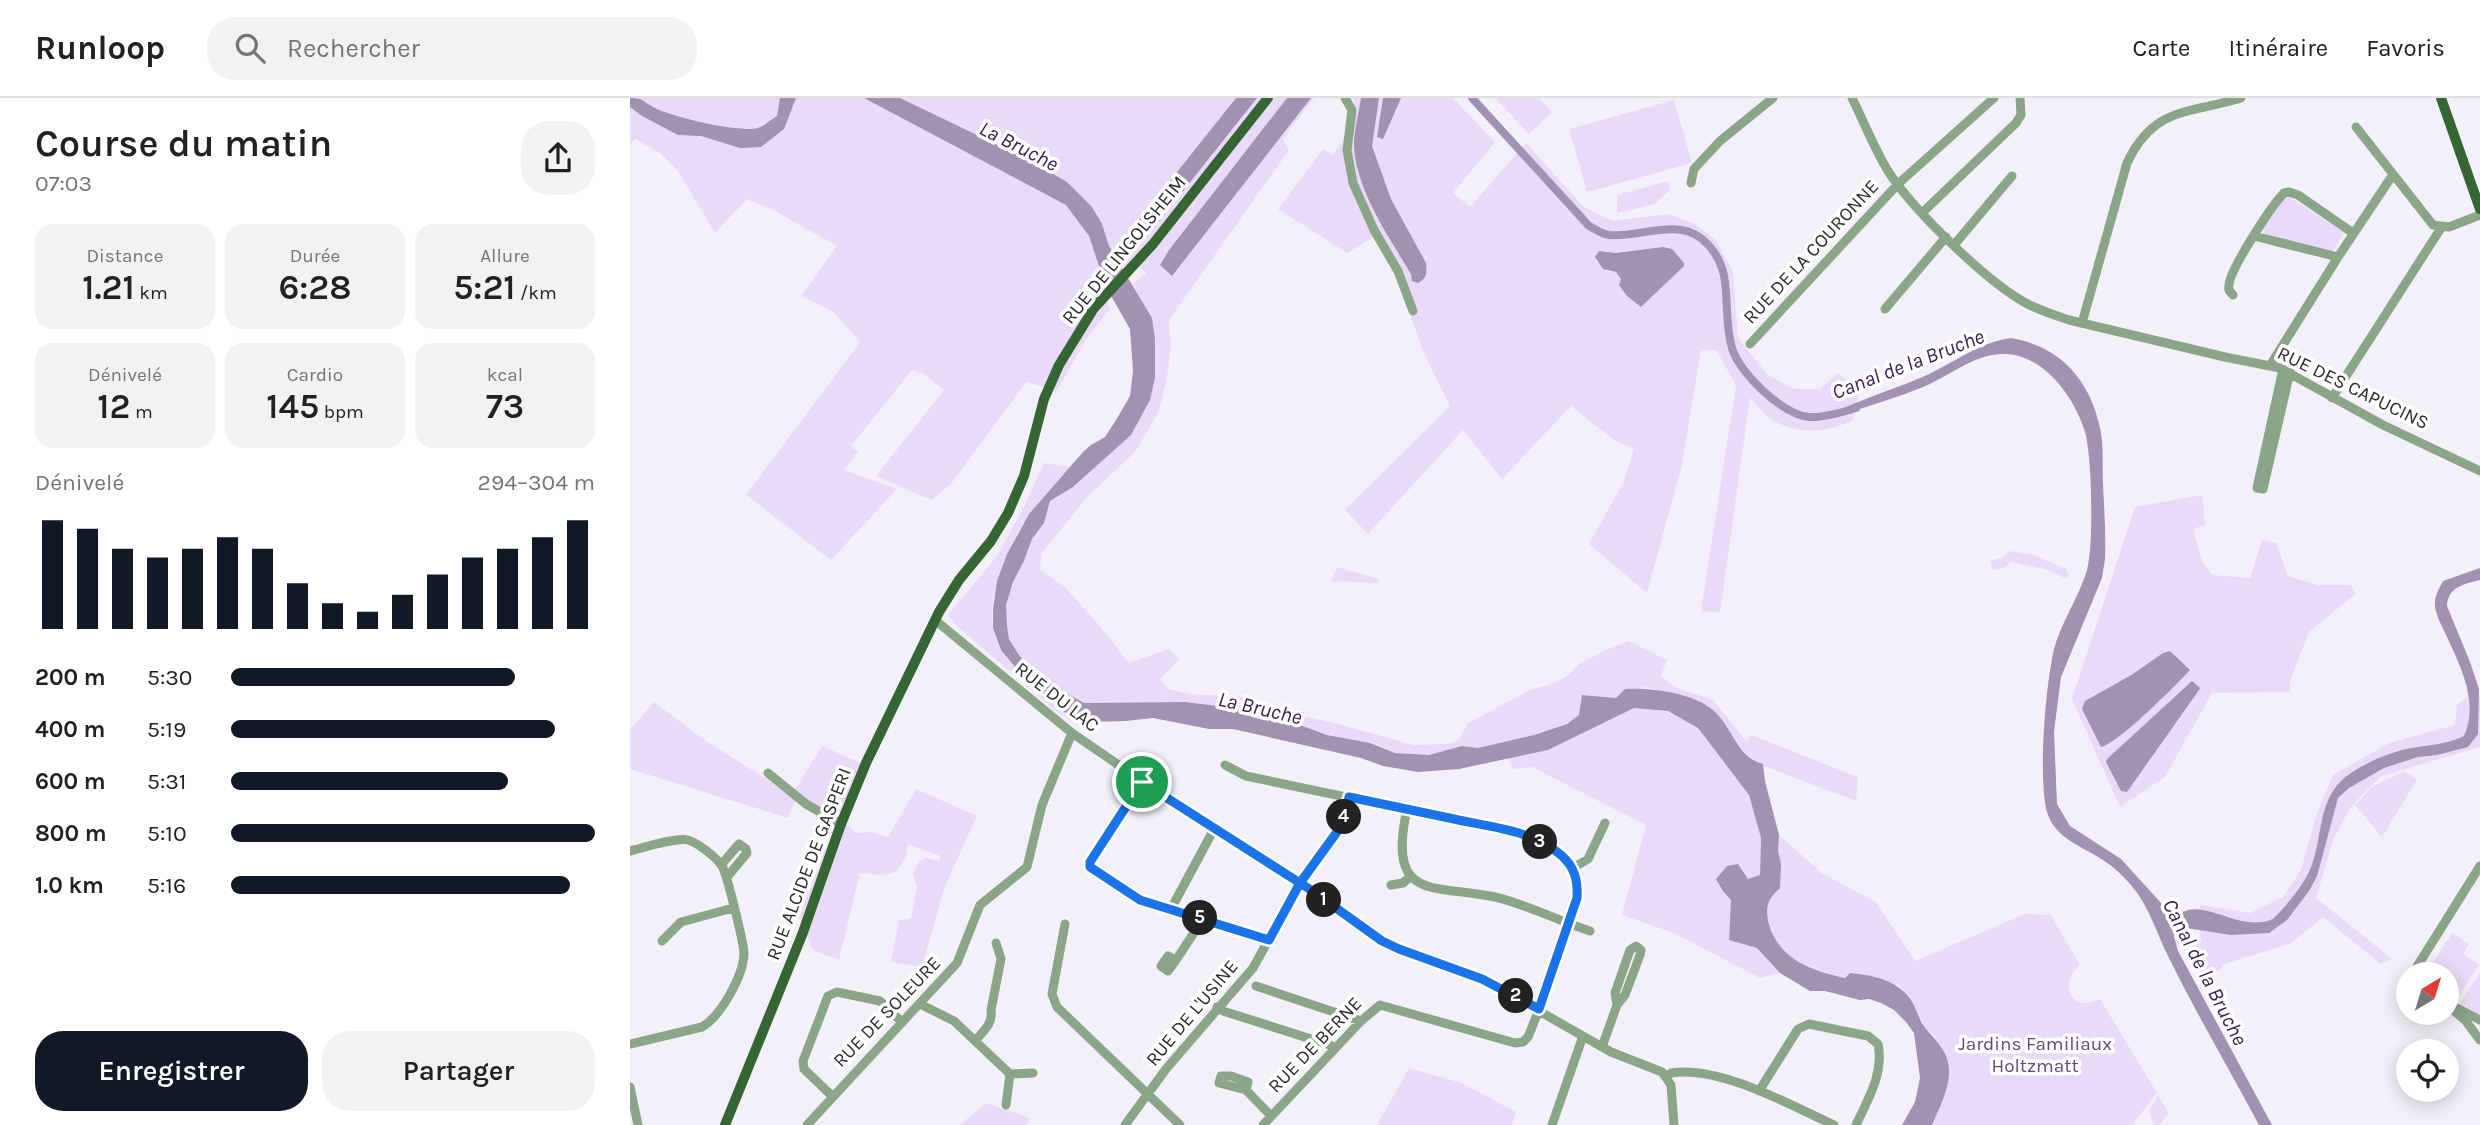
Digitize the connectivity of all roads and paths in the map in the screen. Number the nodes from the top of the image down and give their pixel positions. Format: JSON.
{"nodes":[{"id":1,"x":1268,"y":98,"type":"edge"},
{"id":2,"x":1345,"y":98,"type":"edge"},
{"id":3,"x":1773,"y":98,"type":"edge"},
{"id":4,"x":1852,"y":98,"type":"edge"},
{"id":5,"x":1994,"y":98,"type":"edge"},
{"id":6,"x":2020,"y":98,"type":"edge"},
{"id":7,"x":2241,"y":98,"type":"edge"},
{"id":8,"x":2442,"y":98,"type":"edge"},
{"id":9,"x":2356,"y":127,"type":"dead end"},
{"id":10,"x":2012,"y":176,"type":"dead end"},
{"id":11,"x":2392,"y":176,"type":"junction"},
{"id":12,"x":1691,"y":183,"type":"dead end"},
{"id":13,"x":1898,"y":184,"type":"junction"},
{"id":14,"x":2480,"y":209,"type":"edge"},
{"id":15,"x":1923,"y":212,"type":"junction"},
{"id":16,"x":2480,"y":215,"type":"edge"},
{"id":17,"x":2441,"y":228,"type":"junction"},
{"id":18,"x":2353,"y":233,"type":"junction"},
{"id":19,"x":2254,"y":236,"type":"junction"},
{"id":20,"x":1946,"y":237,"type":"junction"},
{"id":21,"x":1954,"y":245,"type":"junction"},
{"id":22,"x":2338,"y":257,"type":"junction"},
{"id":23,"x":2233,"y":295,"type":"dead end"},
{"id":24,"x":1885,"y":309,"type":"dead end"},
{"id":25,"x":1413,"y":311,"type":"dead end"},
{"id":26,"x":2082,"y":323,"type":"junction"},
{"id":27,"x":1750,"y":344,"type":"dead end"},
{"id":28,"x":2271,"y":365,"type":"junction"},
{"id":29,"x":2286,"y":370,"type":"junction"},
{"id":30,"x":2332,"y":398,"type":"junction"},
{"id":31,"x":2480,"y":471,"type":"edge"},
{"id":32,"x":935,"y":620,"type":"junction"},
{"id":33,"x":1072,"y":733,"type":"junction"},
{"id":34,"x":1225,"y":765,"type":"dead end"},
{"id":35,"x":768,"y":773,"type":"dead end"},
{"id":36,"x":1142,"y":782,"type":"junction"},
{"id":37,"x":1349,"y":797,"type":"junction"},
{"id":38,"x":1407,"y":809,"type":"junction"},
{"id":39,"x":1605,"y":823,"type":"dead end"},
{"id":40,"x":841,"y":824,"type":"junction"},
{"id":41,"x":1213,"y":829,"type":"junction"},
{"id":42,"x":630,"y":851,"type":"edge"},
{"id":43,"x":721,"y":865,"type":"junction"},
{"id":44,"x":2480,"y":866,"type":"edge"},
{"id":45,"x":1573,"y":868,"type":"junction"},
{"id":46,"x":1410,"y":876,"type":"junction"},
{"id":47,"x":727,"y":877,"type":"junction"},
{"id":48,"x":1300,"y":883,"type":"junction"},
{"id":49,"x":1391,"y":885,"type":"dead end"},
{"id":50,"x":733,"y":908,"type":"junction"},
{"id":51,"x":1171,"y":909,"type":"junction"},
{"id":52,"x":1203,"y":919,"type":"junction"},
{"id":53,"x":1065,"y":924,"type":"dead end"},
{"id":54,"x":1569,"y":924,"type":"junction"},
{"id":55,"x":1590,"y":931,"type":"dead end"},
{"id":56,"x":1269,"y":940,"type":"junction"},
{"id":57,"x":662,"y":941,"type":"dead end"},
{"id":58,"x":996,"y":943,"type":"dead end"},
{"id":59,"x":1176,"y":960,"type":"dead end"},
{"id":60,"x":2422,"y":962,"type":"edge"},
{"id":61,"x":1256,"y":986,"type":"dead end"},
{"id":62,"x":920,"y":1004,"type":"junction"},
{"id":63,"x":1617,"y":1005,"type":"junction"},
{"id":64,"x":1217,"y":1007,"type":"junction"},
{"id":65,"x":1539,"y":1009,"type":"junction"},
{"id":66,"x":2459,"y":1010,"type":"edge"},
{"id":67,"x":2459,"y":1015,"type":"edge"},
{"id":68,"x":2480,"y":1020,"type":"edge"},
{"id":69,"x":1361,"y":1021,"type":"junction"},
{"id":70,"x":902,"y":1022,"type":"junction"},
{"id":71,"x":1583,"y":1036,"type":"junction"},
{"id":72,"x":2480,"y":1040,"type":"edge"},
{"id":73,"x":975,"y":1041,"type":"junction"},
{"id":74,"x":630,"y":1044,"type":"edge"},
{"id":75,"x":1602,"y":1047,"type":"junction"},
{"id":76,"x":1335,"y":1048,"type":"junction"},
{"id":77,"x":1033,"y":1073,"type":"dead end"},
{"id":78,"x":1010,"y":1074,"type":"junction"},
{"id":79,"x":1667,"y":1076,"type":"junction"},
{"id":80,"x":630,"y":1087,"type":"edge"},
{"id":81,"x":1246,"y":1090,"type":"dead end"},
{"id":82,"x":1759,"y":1091,"type":"junction"},
{"id":83,"x":1149,"y":1095,"type":"junction"},
{"id":84,"x":832,"y":1096,"type":"junction"},
{"id":85,"x":1006,"y":1105,"type":"dead end"},
{"id":86,"x":1271,"y":1116,"type":"junction"},
{"id":87,"x":638,"y":1125,"type":"edge"},
{"id":88,"x":726,"y":1125,"type":"edge"},
{"id":89,"x":807,"y":1125,"type":"edge"},
{"id":90,"x":1125,"y":1125,"type":"edge"},
{"id":91,"x":1180,"y":1125,"type":"edge"},
{"id":92,"x":1263,"y":1125,"type":"edge"},
{"id":93,"x":1552,"y":1125,"type":"edge"},
{"id":94,"x":1674,"y":1125,"type":"edge"},
{"id":95,"x":1834,"y":1125,"type":"edge"},
{"id":96,"x":1856,"y":1125,"type":"edge"}],
"edges":[{"from":1,"to":32,"type":"main road","name":"RUE DE LINGOLSHEIM"},
{"from":2,"to":25,"type":"street"},
{"from":3,"to":12,"type":"street"},
{"from":4,"to":13,"type":"street","name":"RUE DES CAPUCINS"},
{"from":5,"to":13,"type":"street","name":"RUE DE LA COURONNE"},
{"from":6,"to":15,"type":"street"},
{"from":7,"to":26,"type":"street"},
{"from":8,"to":14,"type":"main road"},
{"from":9,"to":11,"type":"street"},
{"from":10,"to":21,"type":"street"},
{"from":11,"to":17,"type":"street"},
{"from":11,"to":18,"type":"street"},
{"from":13,"to":15,"type":"street","name":"RUE DES CAPUCINS"},
{"from":13,"to":27,"type":"street","name":"RUE DE LA COURONNE"},
{"from":15,"to":20,"type":"street","name":"RUE DES CAPUCINS"},
{"from":16,"to":17,"type":"street"},
{"from":17,"to":30,"type":"street"},
{"from":18,"to":19,"type":"street"},
{"from":18,"to":22,"type":"street"},
{"from":19,"to":22,"type":"street"},
{"from":19,"to":23,"type":"street"},
{"from":20,"to":21,"type":"street","name":"RUE DES CAPUCINS"},
{"from":20,"to":24,"type":"street"},
{"from":21,"to":26,"type":"street","name":"RUE DES CAPUCINS"},
{"from":22,"to":28,"type":"street"},
{"from":26,"to":28,"type":"street","name":"RUE DES CAPUCINS"},
{"from":28,"to":29,"type":"street","name":"RUE DES CAPUCINS"},
{"from":29,"to":29,"type":"street"},
{"from":29,"to":30,"type":"street","name":"RUE DES CAPUCINS"},
{"from":30,"to":31,"type":"street","name":"RUE DES CAPUCINS"},
{"from":32,"to":33,"type":"street","name":"RUE DU LAC"},
{"from":32,"to":40,"type":"main road","name":"RUE ALCIDE DE GASPERI"},
{"from":33,"to":36,"type":"street","name":"RUE DU LAC"},
{"from":33,"to":62,"type":"street","name":"RUE DE SOLEURE"},
{"from":34,"to":37,"type":"street"},
{"from":35,"to":40,"type":"street"},
{"from":36,"to":41,"type":"street","name":"RUE DU LAC"},
{"from":36,"to":51,"type":"street"},
{"from":37,"to":38,"type":"street"},
{"from":37,"to":48,"type":"street","name":"RUE DE L'USINE"},
{"from":38,"to":45,"type":"street"},
{"from":38,"to":46,"type":"street"},
{"from":39,"to":45,"type":"street"},
{"from":40,"to":88,"type":"main road","name":"RUE ALCIDE DE GASPERI"},
{"from":41,"to":48,"type":"street","name":"RUE DU LAC"},
{"from":41,"to":51,"type":"street"},
{"from":42,"to":43,"type":"street"},
{"from":43,"to":47,"type":"street"},
{"from":43,"to":47,"type":"street"},
{"from":44,"to":60,"type":"street"},
{"from":45,"to":54,"type":"street"},
{"from":46,"to":49,"type":"street"},
{"from":46,"to":54,"type":"street"},
{"from":47,"to":50,"type":"street"},
{"from":48,"to":56,"type":"street","name":"RUE DE L'USINE"},
{"from":48,"to":65,"type":"street","name":"RUE DU LAC"},
{"from":50,"to":57,"type":"street"},
{"from":50,"to":74,"type":"street"},
{"from":51,"to":52,"type":"street"},
{"from":52,"to":56,"type":"street"},
{"from":52,"to":59,"type":"street"},
{"from":53,"to":83,"type":"street"},
{"from":54,"to":55,"type":"street"},
{"from":54,"to":65,"type":"street"},
{"from":56,"to":64,"type":"street","name":"RUE DE L'USINE"},
{"from":58,"to":73,"type":"street"},
{"from":61,"to":69,"type":"street"},
{"from":62,"to":70,"type":"street","name":"RUE DE SOLEURE"},
{"from":62,"to":73,"type":"street"},
{"from":63,"to":63,"type":"street"},
{"from":63,"to":75,"type":"street"},
{"from":64,"to":76,"type":"street"},
{"from":64,"to":83,"type":"street","name":"RUE DE L'USINE"},
{"from":65,"to":69,"type":"street","name":"RUE DE BERNE"},
{"from":65,"to":71,"type":"street","name":"RUE DU LAC"},
{"from":66,"to":68,"type":"street"},
{"from":67,"to":72,"type":"street"},
{"from":69,"to":76,"type":"street","name":"RUE DE BERNE"},
{"from":70,"to":84,"type":"street","name":"RUE DE SOLEURE"},
{"from":70,"to":84,"type":"street"},
{"from":71,"to":75,"type":"street","name":"RUE DU LAC"},
{"from":71,"to":93,"type":"street"},
{"from":73,"to":78,"type":"street"},
{"from":75,"to":79,"type":"street","name":"RUE DU LAC"},
{"from":76,"to":86,"type":"street","name":"RUE DE BERNE"},
{"from":77,"to":78,"type":"street"},
{"from":78,"to":85,"type":"street"},
{"from":79,"to":82,"type":"street"},
{"from":79,"to":94,"type":"street"},
{"from":80,"to":87,"type":"street"},
{"from":81,"to":86,"type":"street"},
{"from":82,"to":95,"type":"street"},
{"from":82,"to":96,"type":"street"},
{"from":83,"to":90,"type":"street","name":"RUE DE L'USINE"},
{"from":83,"to":91,"type":"street"},
{"from":84,"to":89,"type":"street","name":"RUE DE SOLEURE"},
{"from":86,"to":92,"type":"street","name":"RUE DE BERNE"}]}
